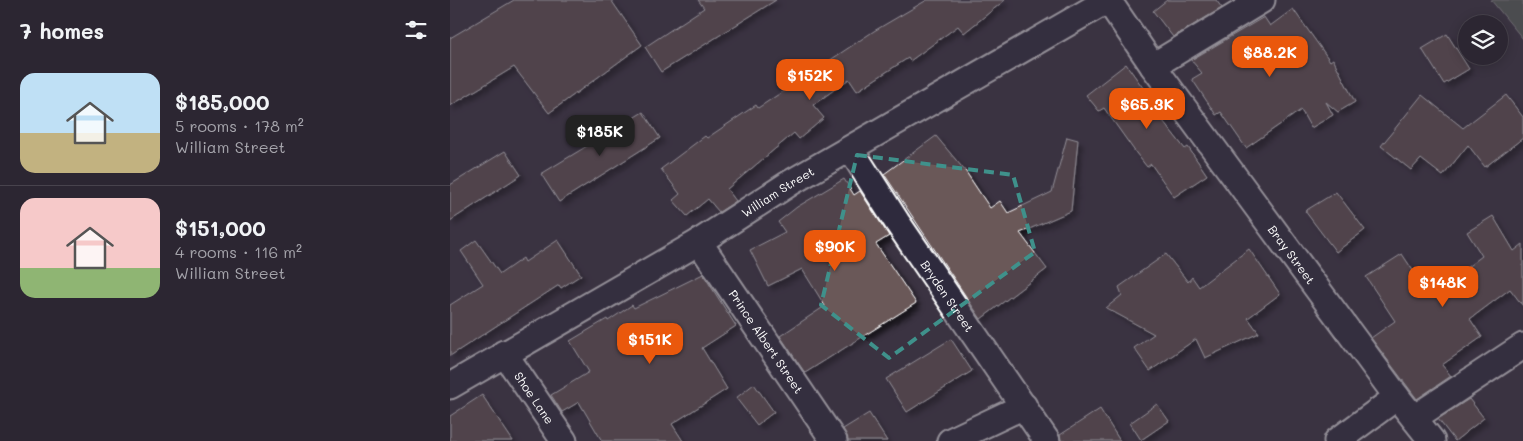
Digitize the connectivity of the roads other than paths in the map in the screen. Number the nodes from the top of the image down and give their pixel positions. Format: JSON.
{"nodes":[{"id":1,"x":1108,"y":0,"type":"edge"},
{"id":2,"x":1262,"y":0,"type":"edge"},
{"id":3,"x":1153,"y":66,"type":"junction"},
{"id":4,"x":851,"y":150,"type":"junction"},
{"id":5,"x":699,"y":242,"type":"junction"},
{"id":6,"x":1523,"y":346,"type":"edge"},
{"id":7,"x":504,"y":353,"type":"junction"},
{"id":8,"x":450,"y":386,"type":"edge"},
{"id":9,"x":1397,"y":397,"type":"junction"},
{"id":10,"x":1024,"y":406,"type":"junction"},
{"id":11,"x":1414,"y":418,"type":"junction"},
{"id":12,"x":564,"y":441,"type":"edge"},
{"id":13,"x":834,"y":441,"type":"edge"},
{"id":14,"x":950,"y":441,"type":"edge"},
{"id":15,"x":1047,"y":441,"type":"edge"},
{"id":16,"x":1338,"y":441,"type":"edge"},
{"id":17,"x":1432,"y":441,"type":"edge"}],
"edges":[{"from":1,"to":3,"type":"street","name":"Bray Street"},
{"from":1,"to":4,"type":"street","name":"William Street"},
{"from":2,"to":3,"type":"street"},
{"from":3,"to":9,"type":"street","name":"Bray Street"},
{"from":4,"to":5,"type":"street","name":"William Street"},
{"from":4,"to":10,"type":"street","name":"Bryden Street"},
{"from":5,"to":7,"type":"street","name":"William Street"},
{"from":5,"to":13,"type":"street","name":"Prince Albert Street"},
{"from":6,"to":11,"type":"street"},
{"from":7,"to":8,"type":"street","name":"William Street"},
{"from":7,"to":12,"type":"street","name":"Shoe Lane"},
{"from":9,"to":11,"type":"street","name":"Bray Street"},
{"from":9,"to":16,"type":"street"},
{"from":10,"to":14,"type":"street"},
{"from":10,"to":15,"type":"street","name":"Bryden Street"},
{"from":11,"to":17,"type":"street","name":"Bray Street"}]}
